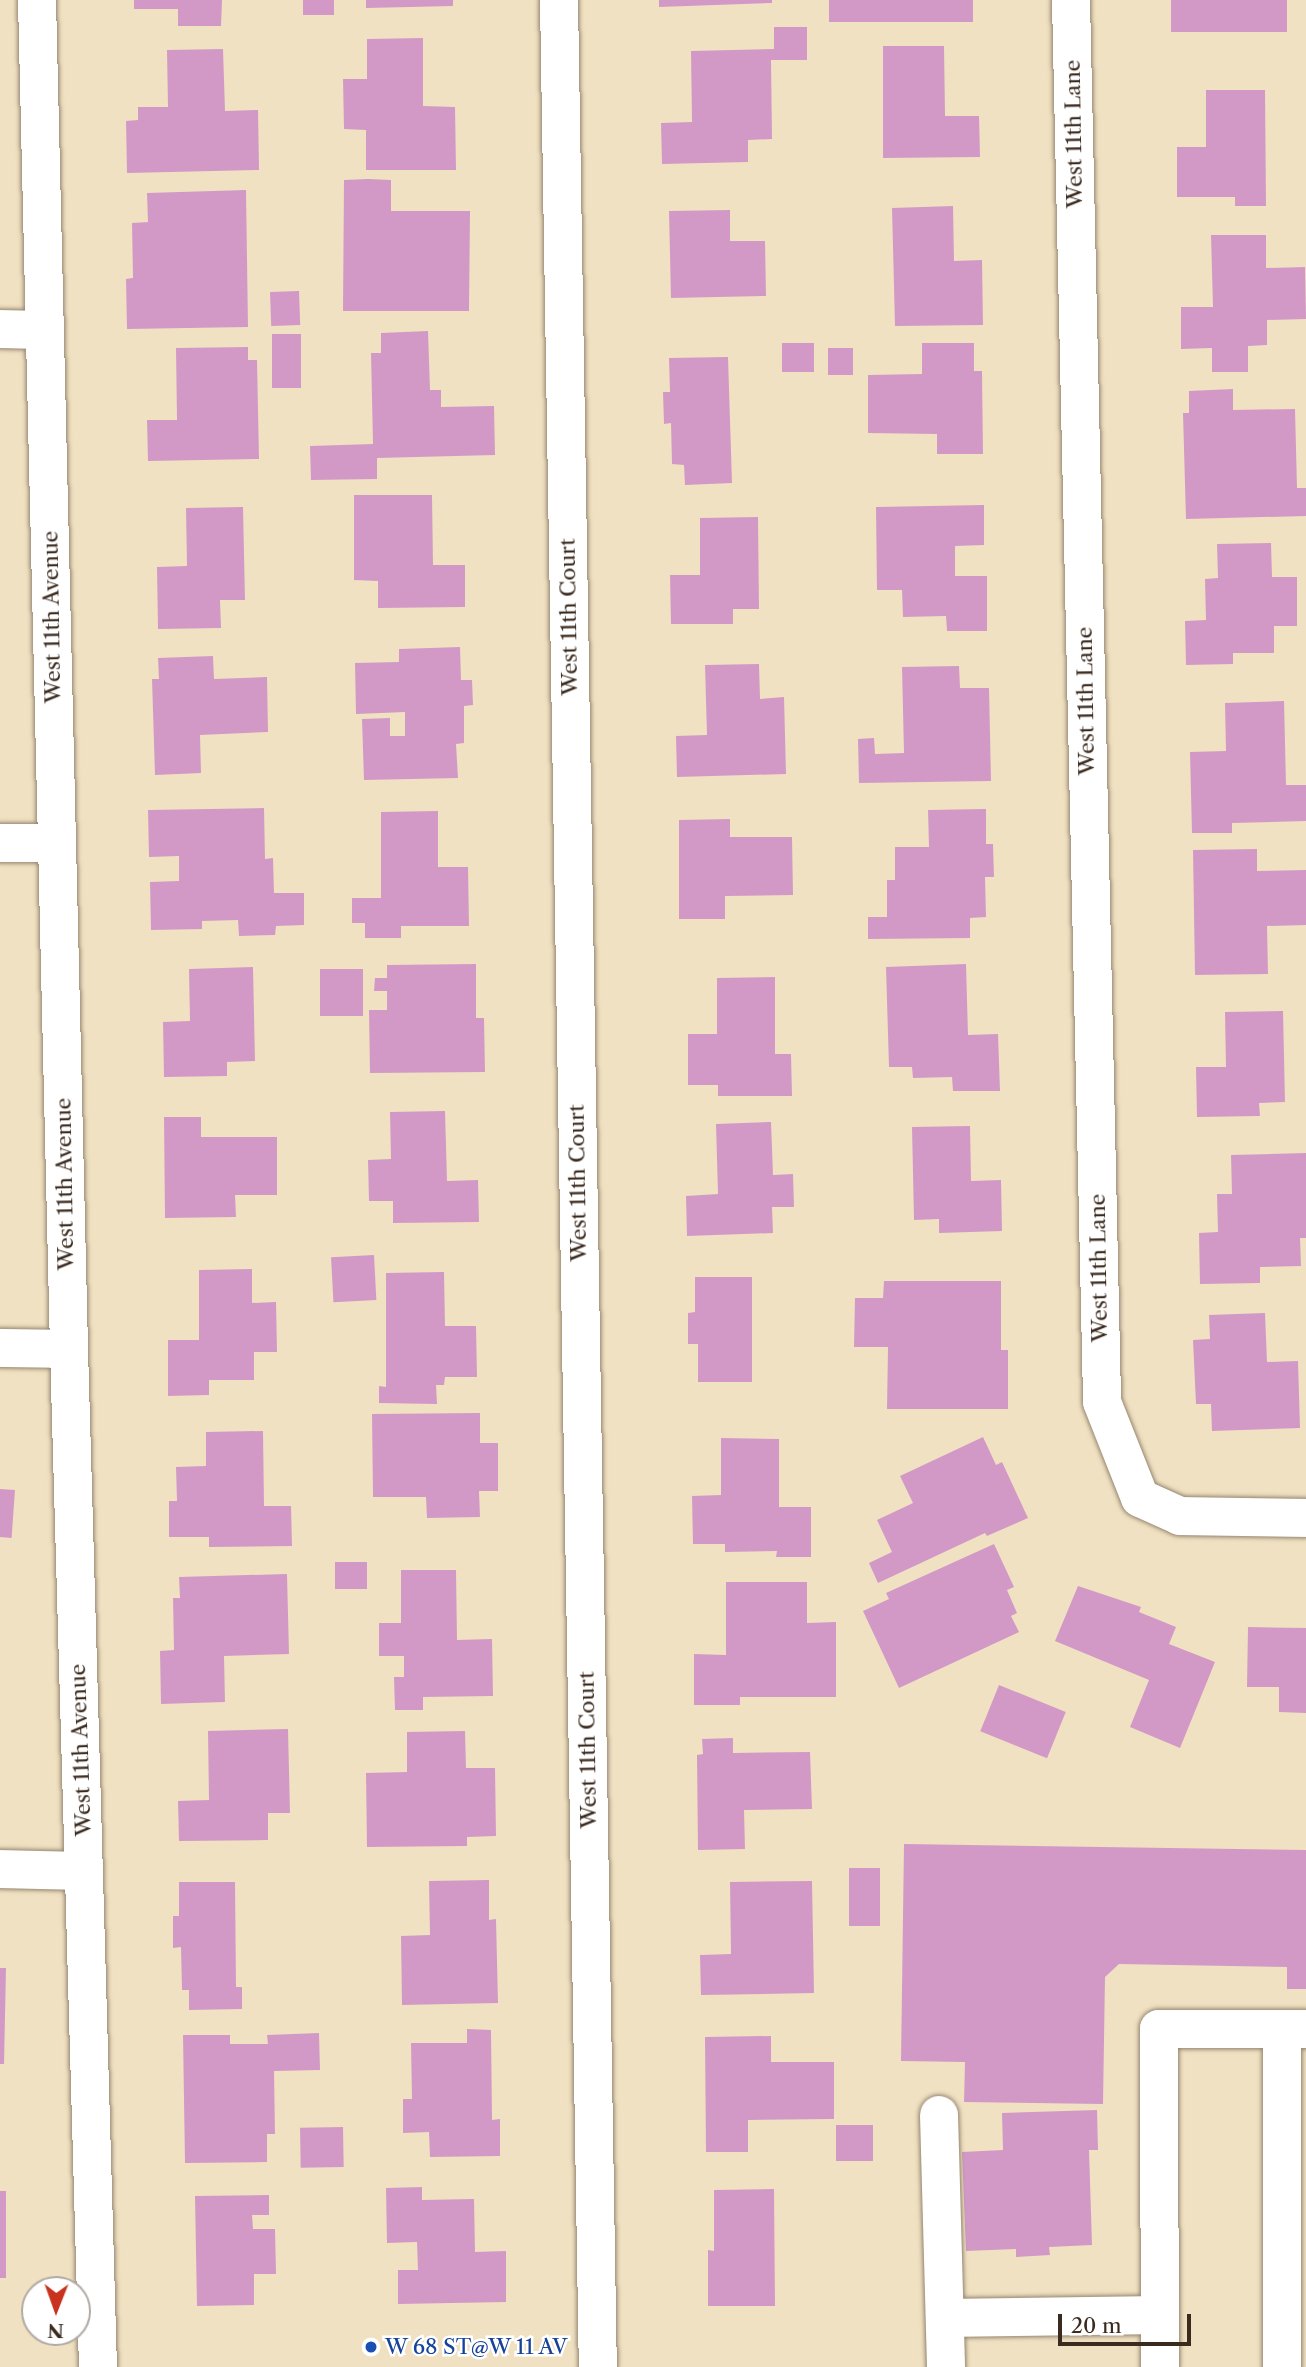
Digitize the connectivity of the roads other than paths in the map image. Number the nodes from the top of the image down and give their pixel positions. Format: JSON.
{"nodes":[{"id":1,"x":37,"y":0,"type":"edge"},
{"id":2,"x":559,"y":0,"type":"edge"},
{"id":3,"x":1071,"y":0,"type":"edge"},
{"id":4,"x":0,"y":329,"type":"edge"},
{"id":5,"x":45,"y":330,"type":"junction"},
{"id":6,"x":0,"y":843,"type":"edge"},
{"id":7,"x":57,"y":843,"type":"junction"},
{"id":8,"x":0,"y":1348,"type":"edge"},
{"id":9,"x":69,"y":1349,"type":"junction"},
{"id":10,"x":1306,"y":1518,"type":"edge"},
{"id":11,"x":0,"y":1869,"type":"edge"},
{"id":12,"x":84,"y":1871,"type":"junction"},
{"id":13,"x":1294,"y":2029,"type":"edge"},
{"id":14,"x":939,"y":2115,"type":"dead end"},
{"id":15,"x":1294,"y":2270,"type":"edge"},
{"id":16,"x":1160,"y":2315,"type":"junction"},
{"id":17,"x":945,"y":2318,"type":"junction"},
{"id":18,"x":99,"y":2367,"type":"edge"},
{"id":19,"x":598,"y":2367,"type":"edge"},
{"id":20,"x":946,"y":2367,"type":"edge"},
{"id":21,"x":1160,"y":2367,"type":"edge"},
{"id":22,"x":1282,"y":2367,"type":"edge"}],
"edges":[{"from":1,"to":5,"type":"street","name":"West 11th Avenue"},
{"from":2,"to":19,"type":"street","name":"West 11th Court"},
{"from":3,"to":10,"type":"street","name":"West 11th Lane"},
{"from":4,"to":5,"type":"street"},
{"from":5,"to":7,"type":"street","name":"West 11th Avenue"},
{"from":6,"to":7,"type":"street"},
{"from":7,"to":9,"type":"street","name":"West 11th Avenue"},
{"from":8,"to":9,"type":"street"},
{"from":9,"to":12,"type":"street","name":"West 11th Avenue"},
{"from":11,"to":12,"type":"street"},
{"from":12,"to":18,"type":"street","name":"West 11th Avenue"},
{"from":13,"to":15,"type":"street"},
{"from":13,"to":16,"type":"street"},
{"from":14,"to":17,"type":"street"},
{"from":15,"to":22,"type":"street"},
{"from":16,"to":17,"type":"street"},
{"from":16,"to":21,"type":"street"},
{"from":17,"to":20,"type":"street"}]}
